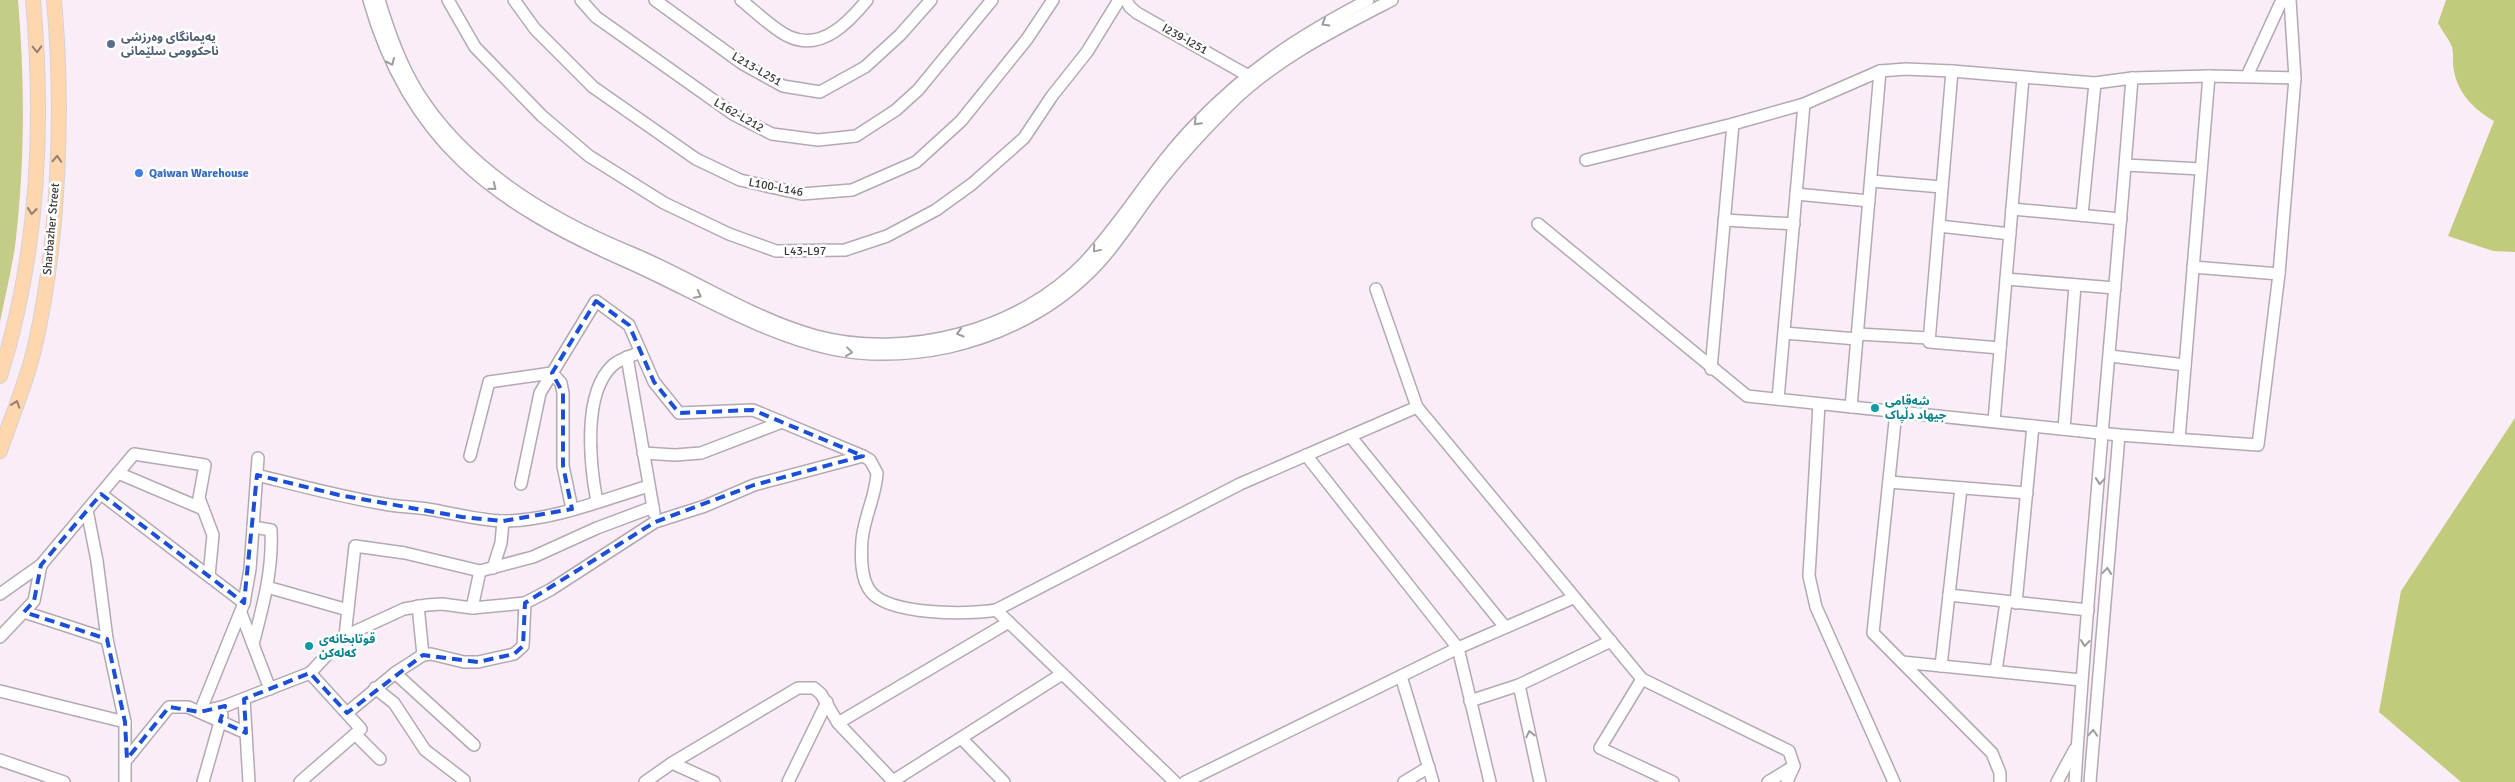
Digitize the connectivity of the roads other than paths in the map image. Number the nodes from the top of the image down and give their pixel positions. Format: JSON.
{"nodes":[{"id":1,"x":33,"y":0,"type":"edge"},
{"id":2,"x":54,"y":0,"type":"edge"},
{"id":3,"x":369,"y":0,"type":"edge"},
{"id":4,"x":379,"y":0,"type":"edge"},
{"id":5,"x":448,"y":0,"type":"edge"},
{"id":6,"x":514,"y":0,"type":"edge"},
{"id":7,"x":581,"y":0,"type":"edge"},
{"id":8,"x":655,"y":0,"type":"edge"},
{"id":9,"x":741,"y":0,"type":"edge"},
{"id":10,"x":867,"y":0,"type":"edge"},
{"id":11,"x":931,"y":0,"type":"edge"},
{"id":12,"x":992,"y":0,"type":"edge"},
{"id":13,"x":1053,"y":0,"type":"edge"},
{"id":14,"x":1119,"y":0,"type":"edge"},
{"id":15,"x":1126,"y":0,"type":"edge"},
{"id":16,"x":1368,"y":0,"type":"edge"},
{"id":17,"x":1392,"y":0,"type":"edge"},
{"id":18,"x":2282,"y":0,"type":"edge"},
{"id":19,"x":2290,"y":0,"type":"edge"},
{"id":20,"x":1952,"y":71,"type":"junction"},
{"id":21,"x":1880,"y":72,"type":"junction"},
{"id":22,"x":2209,"y":76,"type":"junction"},
{"id":23,"x":2248,"y":76,"type":"junction"},
{"id":24,"x":1251,"y":78,"type":"junction"},
{"id":25,"x":2024,"y":78,"type":"junction"},
{"id":26,"x":2132,"y":78,"type":"junction"},
{"id":27,"x":2295,"y":78,"type":"junction"},
{"id":28,"x":2095,"y":83,"type":"junction"},
{"id":29,"x":1804,"y":104,"type":"junction"},
{"id":30,"x":1733,"y":124,"type":"junction"},
{"id":31,"x":1586,"y":160,"type":"dead end"},
{"id":32,"x":2126,"y":165,"type":"junction"},
{"id":33,"x":2201,"y":169,"type":"junction"},
{"id":34,"x":1871,"y":181,"type":"junction"},
{"id":35,"x":1942,"y":187,"type":"junction"},
{"id":36,"x":1796,"y":194,"type":"junction"},
{"id":37,"x":1869,"y":201,"type":"junction"},
{"id":38,"x":2012,"y":209,"type":"junction"},
{"id":39,"x":2082,"y":215,"type":"junction"},
{"id":40,"x":2122,"y":219,"type":"junction"},
{"id":41,"x":1724,"y":220,"type":"junction"},
{"id":42,"x":1538,"y":224,"type":"dead end"},
{"id":43,"x":1794,"y":224,"type":"junction"},
{"id":44,"x":1939,"y":226,"type":"junction"},
{"id":45,"x":2010,"y":234,"type":"junction"},
{"id":46,"x":2193,"y":266,"type":"junction"},
{"id":47,"x":2279,"y":274,"type":"junction"},
{"id":48,"x":2006,"y":279,"type":"junction"},
{"id":49,"x":2075,"y":285,"type":"junction"},
{"id":50,"x":2115,"y":288,"type":"junction"},
{"id":51,"x":1376,"y":289,"type":"dead end"},
{"id":52,"x":729,"y":305,"type":"junction"},
{"id":53,"x":1784,"y":333,"type":"junction"},
{"id":54,"x":1857,"y":336,"type":"junction"},
{"id":55,"x":1929,"y":338,"type":"junction"},
{"id":56,"x":2000,"y":348,"type":"junction"},
{"id":57,"x":641,"y":352,"type":"junction"},
{"id":58,"x":2110,"y":356,"type":"junction"},
{"id":59,"x":627,"y":357,"type":"junction"},
{"id":60,"x":2185,"y":365,"type":"junction"},
{"id":61,"x":1711,"y":369,"type":"junction"},
{"id":62,"x":552,"y":372,"type":"junction"},
{"id":63,"x":0,"y":376,"type":"edge"},
{"id":64,"x":1778,"y":399,"type":"junction"},
{"id":65,"x":1819,"y":404,"type":"junction"},
{"id":66,"x":1416,"y":407,"type":"junction"},
{"id":67,"x":1851,"y":407,"type":"junction"},
{"id":68,"x":1896,"y":412,"type":"junction"},
{"id":69,"x":1994,"y":421,"type":"junction"},
{"id":70,"x":782,"y":422,"type":"junction"},
{"id":71,"x":2033,"y":426,"type":"junction"},
{"id":72,"x":2064,"y":429,"type":"junction"},
{"id":73,"x":2104,"y":433,"type":"junction"},
{"id":74,"x":2119,"y":434,"type":"junction"},
{"id":75,"x":1350,"y":436,"type":"junction"},
{"id":76,"x":2179,"y":439,"type":"junction"},
{"id":77,"x":0,"y":451,"type":"edge"},
{"id":78,"x":644,"y":453,"type":"junction"},
{"id":79,"x":1306,"y":455,"type":"junction"},
{"id":80,"x":470,"y":456,"type":"dead end"},
{"id":81,"x":863,"y":456,"type":"junction"},
{"id":82,"x":258,"y":458,"type":"dead end"},
{"id":83,"x":118,"y":473,"type":"junction"},
{"id":84,"x":257,"y":475,"type":"junction"},
{"id":85,"x":1889,"y":482,"type":"junction"},
{"id":86,"x":521,"y":484,"type":"dead end"},
{"id":87,"x":649,"y":486,"type":"junction"},
{"id":88,"x":1961,"y":488,"type":"junction"},
{"id":89,"x":101,"y":494,"type":"junction"},
{"id":90,"x":2027,"y":494,"type":"junction"},
{"id":91,"x":597,"y":502,"type":"junction"},
{"id":92,"x":653,"y":507,"type":"junction"},
{"id":93,"x":203,"y":509,"type":"junction"},
{"id":94,"x":572,"y":509,"type":"junction"},
{"id":95,"x":86,"y":510,"type":"junction"},
{"id":96,"x":503,"y":521,"type":"junction"},
{"id":97,"x":656,"y":522,"type":"junction"},
{"id":98,"x":253,"y":527,"type":"junction"},
{"id":99,"x":41,"y":565,"type":"junction"},
{"id":100,"x":492,"y":568,"type":"junction"},
{"id":101,"x":480,"y":570,"type":"junction"},
{"id":102,"x":209,"y":576,"type":"junction"},
{"id":103,"x":267,"y":587,"type":"junction"},
{"id":104,"x":0,"y":594,"type":"edge"},
{"id":105,"x":1949,"y":595,"type":"junction"},
{"id":106,"x":1573,"y":598,"type":"junction"},
{"id":107,"x":525,"y":603,"type":"junction"},
{"id":108,"x":2011,"y":603,"type":"junction"},
{"id":109,"x":418,"y":606,"type":"junction"},
{"id":110,"x":243,"y":608,"type":"junction"},
{"id":111,"x":472,"y":608,"type":"junction"},
{"id":112,"x":348,"y":610,"type":"junction"},
{"id":113,"x":996,"y":610,"type":"junction"},
{"id":114,"x":2088,"y":610,"type":"junction"},
{"id":115,"x":24,"y":612,"type":"junction"},
{"id":116,"x":1009,"y":622,"type":"junction"},
{"id":117,"x":1505,"y":627,"type":"junction"},
{"id":118,"x":344,"y":636,"type":"junction"},
{"id":119,"x":0,"y":637,"type":"edge"},
{"id":120,"x":107,"y":639,"type":"junction"},
{"id":121,"x":1611,"y":641,"type":"junction"},
{"id":122,"x":253,"y":644,"type":"junction"},
{"id":123,"x":1458,"y":648,"type":"junction"},
{"id":124,"x":423,"y":655,"type":"junction"},
{"id":125,"x":1902,"y":662,"type":"junction"},
{"id":126,"x":1941,"y":666,"type":"junction"},
{"id":127,"x":1996,"y":671,"type":"junction"},
{"id":128,"x":310,"y":673,"type":"junction"},
{"id":129,"x":395,"y":673,"type":"junction"},
{"id":130,"x":1062,"y":674,"type":"junction"},
{"id":131,"x":1401,"y":676,"type":"junction"},
{"id":132,"x":1642,"y":679,"type":"junction"},
{"id":133,"x":2081,"y":680,"type":"junction"},
{"id":134,"x":1519,"y":684,"type":"junction"},
{"id":135,"x":375,"y":688,"type":"junction"},
{"id":136,"x":270,"y":689,"type":"junction"},
{"id":137,"x":0,"y":691,"type":"edge"},
{"id":138,"x":244,"y":698,"type":"junction"},
{"id":139,"x":1470,"y":701,"type":"junction"},
{"id":140,"x":827,"y":702,"type":"junction"},
{"id":141,"x":225,"y":706,"type":"junction"},
{"id":142,"x":200,"y":712,"type":"junction"},
{"id":143,"x":347,"y":713,"type":"junction"},
{"id":144,"x":220,"y":721,"type":"junction"},
{"id":145,"x":126,"y":722,"type":"junction"},
{"id":146,"x":838,"y":723,"type":"junction"},
{"id":147,"x":246,"y":733,"type":"junction"},
{"id":148,"x":355,"y":734,"type":"junction"},
{"id":149,"x":961,"y":738,"type":"junction"},
{"id":150,"x":474,"y":745,"type":"dead end"},
{"id":151,"x":2077,"y":746,"type":"junction"},
{"id":152,"x":127,"y":759,"type":"junction"},
{"id":153,"x":380,"y":759,"type":"dead end"},
{"id":154,"x":0,"y":760,"type":"edge"},
{"id":155,"x":672,"y":763,"type":"junction"},
{"id":156,"x":1794,"y":766,"type":"junction"},
{"id":157,"x":1429,"y":767,"type":"junction"},
{"id":158,"x":464,"y":780,"type":"dead end"},
{"id":159,"x":64,"y":782,"type":"edge"},
{"id":160,"x":125,"y":782,"type":"edge"},
{"id":161,"x":202,"y":782,"type":"edge"},
{"id":162,"x":249,"y":782,"type":"edge"},
{"id":163,"x":300,"y":782,"type":"edge"},
{"id":164,"x":645,"y":782,"type":"edge"},
{"id":165,"x":714,"y":782,"type":"edge"},
{"id":166,"x":788,"y":782,"type":"edge"},
{"id":167,"x":894,"y":782,"type":"edge"},
{"id":168,"x":1004,"y":782,"type":"edge"},
{"id":169,"x":1175,"y":782,"type":"edge"},
{"id":170,"x":1185,"y":782,"type":"edge"},
{"id":171,"x":1404,"y":782,"type":"edge"},
{"id":172,"x":1433,"y":782,"type":"edge"},
{"id":173,"x":1490,"y":782,"type":"edge"},
{"id":174,"x":1540,"y":782,"type":"edge"},
{"id":175,"x":1673,"y":782,"type":"edge"},
{"id":176,"x":1768,"y":782,"type":"edge"},
{"id":177,"x":1787,"y":782,"type":"edge"},
{"id":178,"x":1894,"y":782,"type":"edge"},
{"id":179,"x":2000,"y":782,"type":"edge"},
{"id":180,"x":2057,"y":782,"type":"edge"},
{"id":181,"x":2075,"y":782,"type":"edge"},
{"id":182,"x":2090,"y":782,"type":"edge"}],
"edges":[{"from":1,"to":63,"type":"main road","name":"Sharbazher Street","one_way":true},
{"from":77,"to":2,"type":"main road","name":"Sharbazher Street","one_way":true},
{"from":3,"to":52,"type":"street","one_way":true},
{"from":4,"to":52,"type":"street"},
{"from":5,"to":14,"type":"street","name":"L43-L97"},
{"from":6,"to":13,"type":"street","name":"L100-L146"},
{"from":7,"to":12,"type":"street","name":"L162-L212"},
{"from":8,"to":11,"type":"street","name":"L213-L251"},
{"from":9,"to":10,"type":"street"},
{"from":15,"to":24,"type":"street","name":"I239-I251"},
{"from":16,"to":24,"type":"street","one_way":true},
{"from":17,"to":24,"type":"street"},
{"from":18,"to":23,"type":"street"},
{"from":19,"to":27,"type":"street"},
{"from":20,"to":21,"type":"street"},
{"from":20,"to":25,"type":"street"},
{"from":20,"to":35,"type":"street"},
{"from":21,"to":29,"type":"street"},
{"from":21,"to":34,"type":"street"},
{"from":22,"to":23,"type":"street"},
{"from":22,"to":26,"type":"street"},
{"from":22,"to":33,"type":"street"},
{"from":23,"to":27,"type":"street"},
{"from":24,"to":52,"type":"street"},
{"from":25,"to":28,"type":"street"},
{"from":25,"to":38,"type":"street"},
{"from":26,"to":28,"type":"street"},
{"from":26,"to":32,"type":"street"},
{"from":27,"to":47,"type":"street"},
{"from":28,"to":39,"type":"street"},
{"from":29,"to":30,"type":"street"},
{"from":29,"to":36,"type":"street"},
{"from":30,"to":31,"type":"street"},
{"from":30,"to":41,"type":"street"},
{"from":32,"to":33,"type":"street"},
{"from":32,"to":40,"type":"street"},
{"from":33,"to":46,"type":"street"},
{"from":34,"to":35,"type":"street"},
{"from":34,"to":37,"type":"street"},
{"from":35,"to":44,"type":"street"},
{"from":36,"to":37,"type":"street"},
{"from":36,"to":43,"type":"street"},
{"from":37,"to":54,"type":"street"},
{"from":38,"to":39,"type":"street"},
{"from":38,"to":45,"type":"street"},
{"from":39,"to":40,"type":"street"},
{"from":40,"to":50,"type":"street"},
{"from":41,"to":43,"type":"street"},
{"from":41,"to":61,"type":"street"},
{"from":42,"to":61,"type":"street"},
{"from":43,"to":53,"type":"street"},
{"from":44,"to":45,"type":"street"},
{"from":44,"to":55,"type":"street"},
{"from":45,"to":48,"type":"street"},
{"from":46,"to":47,"type":"street"},
{"from":46,"to":60,"type":"street"},
{"from":47,"to":76,"type":"street"},
{"from":48,"to":49,"type":"street"},
{"from":48,"to":56,"type":"street"},
{"from":49,"to":50,"type":"street"},
{"from":49,"to":72,"type":"street"},
{"from":50,"to":58,"type":"street"},
{"from":51,"to":66,"type":"street"},
{"from":53,"to":54,"type":"street"},
{"from":53,"to":64,"type":"street"},
{"from":54,"to":55,"type":"street"},
{"from":54,"to":67,"type":"street"},
{"from":55,"to":56,"type":"street"},
{"from":56,"to":69,"type":"street"},
{"from":57,"to":59,"type":"street"},
{"from":57,"to":62,"type":"street"},
{"from":57,"to":70,"type":"street"},
{"from":58,"to":60,"type":"street"},
{"from":58,"to":73,"type":"street"},
{"from":59,"to":78,"type":"street"},
{"from":59,"to":91,"type":"street"},
{"from":60,"to":76,"type":"street"},
{"from":61,"to":64,"type":"street"},
{"from":62,"to":80,"type":"street"},
{"from":62,"to":86,"type":"street"},
{"from":62,"to":94,"type":"street"},
{"from":64,"to":65,"type":"street"},
{"from":65,"to":67,"type":"street"},
{"from":65,"to":178,"type":"street"},
{"from":66,"to":75,"type":"street"},
{"from":66,"to":106,"type":"street"},
{"from":67,"to":68,"type":"street"},
{"from":68,"to":69,"type":"street"},
{"from":68,"to":85,"type":"street"},
{"from":69,"to":71,"type":"street"},
{"from":70,"to":78,"type":"street"},
{"from":70,"to":81,"type":"street"},
{"from":71,"to":72,"type":"street"},
{"from":71,"to":90,"type":"street"},
{"from":72,"to":73,"type":"street"},
{"from":73,"to":74,"type":"street"},
{"from":73,"to":114,"type":"street","one_way":true},
{"from":74,"to":76,"type":"street"},
{"from":182,"to":74,"type":"street","one_way":true},
{"from":75,"to":79,"type":"street"},
{"from":75,"to":117,"type":"street"},
{"from":78,"to":87,"type":"street"},
{"from":79,"to":113,"type":"street"},
{"from":79,"to":123,"type":"street"},
{"from":81,"to":97,"type":"street"},
{"from":81,"to":113,"type":"street"},
{"from":82,"to":84,"type":"street"},
{"from":83,"to":89,"type":"street"},
{"from":83,"to":93,"type":"street"},
{"from":83,"to":93,"type":"street"},
{"from":84,"to":96,"type":"street"},
{"from":84,"to":98,"type":"street"},
{"from":85,"to":88,"type":"street"},
{"from":85,"to":125,"type":"street"},
{"from":87,"to":91,"type":"street"},
{"from":87,"to":92,"type":"street"},
{"from":88,"to":90,"type":"street"},
{"from":88,"to":105,"type":"street"},
{"from":89,"to":95,"type":"street"},
{"from":89,"to":102,"type":"street"},
{"from":90,"to":108,"type":"street"},
{"from":91,"to":94,"type":"street"},
{"from":92,"to":97,"type":"street"},
{"from":92,"to":100,"type":"street"},
{"from":93,"to":102,"type":"street"},
{"from":94,"to":96,"type":"street"},
{"from":95,"to":99,"type":"street"},
{"from":95,"to":120,"type":"street"},
{"from":96,"to":100,"type":"street"},
{"from":97,"to":107,"type":"street"},
{"from":98,"to":103,"type":"street"},
{"from":98,"to":110,"type":"street"},
{"from":99,"to":104,"type":"street"},
{"from":99,"to":115,"type":"street"},
{"from":100,"to":101,"type":"street"},
{"from":101,"to":111,"type":"street"},
{"from":101,"to":112,"type":"street"},
{"from":102,"to":110,"type":"street"},
{"from":103,"to":112,"type":"street"},
{"from":103,"to":122,"type":"street"},
{"from":105,"to":108,"type":"street"},
{"from":105,"to":126,"type":"street"},
{"from":106,"to":117,"type":"street"},
{"from":106,"to":121,"type":"street"},
{"from":107,"to":111,"type":"street"},
{"from":107,"to":124,"type":"street"},
{"from":108,"to":114,"type":"street"},
{"from":108,"to":127,"type":"street"},
{"from":109,"to":111,"type":"street"},
{"from":109,"to":118,"type":"street"},
{"from":109,"to":124,"type":"street"},
{"from":110,"to":122,"type":"street"},
{"from":110,"to":142,"type":"street"},
{"from":112,"to":118,"type":"street"},
{"from":113,"to":116,"type":"street"},
{"from":114,"to":133,"type":"street","one_way":true},
{"from":115,"to":119,"type":"street"},
{"from":115,"to":120,"type":"street"},
{"from":116,"to":130,"type":"street"},
{"from":116,"to":146,"type":"street"},
{"from":117,"to":123,"type":"street"},
{"from":118,"to":128,"type":"street"},
{"from":120,"to":145,"type":"street"},
{"from":121,"to":132,"type":"street"},
{"from":121,"to":134,"type":"street"},
{"from":122,"to":136,"type":"street"},
{"from":123,"to":131,"type":"street"},
{"from":123,"to":139,"type":"street"},
{"from":124,"to":129,"type":"street"},
{"from":125,"to":126,"type":"street"},
{"from":125,"to":179,"type":"street"},
{"from":126,"to":127,"type":"street"},
{"from":127,"to":133,"type":"street"},
{"from":128,"to":136,"type":"street"},
{"from":128,"to":143,"type":"street"},
{"from":129,"to":135,"type":"street"},
{"from":129,"to":150,"type":"street"},
{"from":130,"to":149,"type":"street"},
{"from":130,"to":169,"type":"street"},
{"from":131,"to":157,"type":"street"},
{"from":131,"to":170,"type":"street"},
{"from":132,"to":156,"type":"street"},
{"from":132,"to":175,"type":"street"},
{"from":133,"to":151,"type":"street"},
{"from":134,"to":139,"type":"street"},
{"from":174,"to":134,"type":"street","one_way":true},
{"from":135,"to":143,"type":"street"},
{"from":135,"to":158,"type":"street"},
{"from":136,"to":138,"type":"street"},
{"from":137,"to":145,"type":"street"},
{"from":138,"to":141,"type":"street"},
{"from":138,"to":147,"type":"street"},
{"from":139,"to":173,"type":"street"},
{"from":140,"to":146,"type":"street"},
{"from":140,"to":155,"type":"street"},
{"from":140,"to":166,"type":"street"},
{"from":141,"to":142,"type":"street"},
{"from":141,"to":144,"type":"street"},
{"from":142,"to":144,"type":"street"},
{"from":142,"to":152,"type":"street"},
{"from":143,"to":148,"type":"street"},
{"from":144,"to":147,"type":"street"},
{"from":144,"to":161,"type":"street"},
{"from":145,"to":152,"type":"street"},
{"from":146,"to":167,"type":"street"},
{"from":147,"to":162,"type":"street"},
{"from":148,"to":153,"type":"street"},
{"from":148,"to":163,"type":"street"},
{"from":149,"to":167,"type":"street"},
{"from":149,"to":168,"type":"street"},
{"from":151,"to":180,"type":"street"},
{"from":151,"to":181,"type":"street"},
{"from":152,"to":160,"type":"street"},
{"from":154,"to":159,"type":"street"},
{"from":155,"to":164,"type":"street"},
{"from":155,"to":165,"type":"street"},
{"from":156,"to":176,"type":"street"},
{"from":156,"to":177,"type":"street"},
{"from":157,"to":171,"type":"street"},
{"from":157,"to":172,"type":"street"}]}
